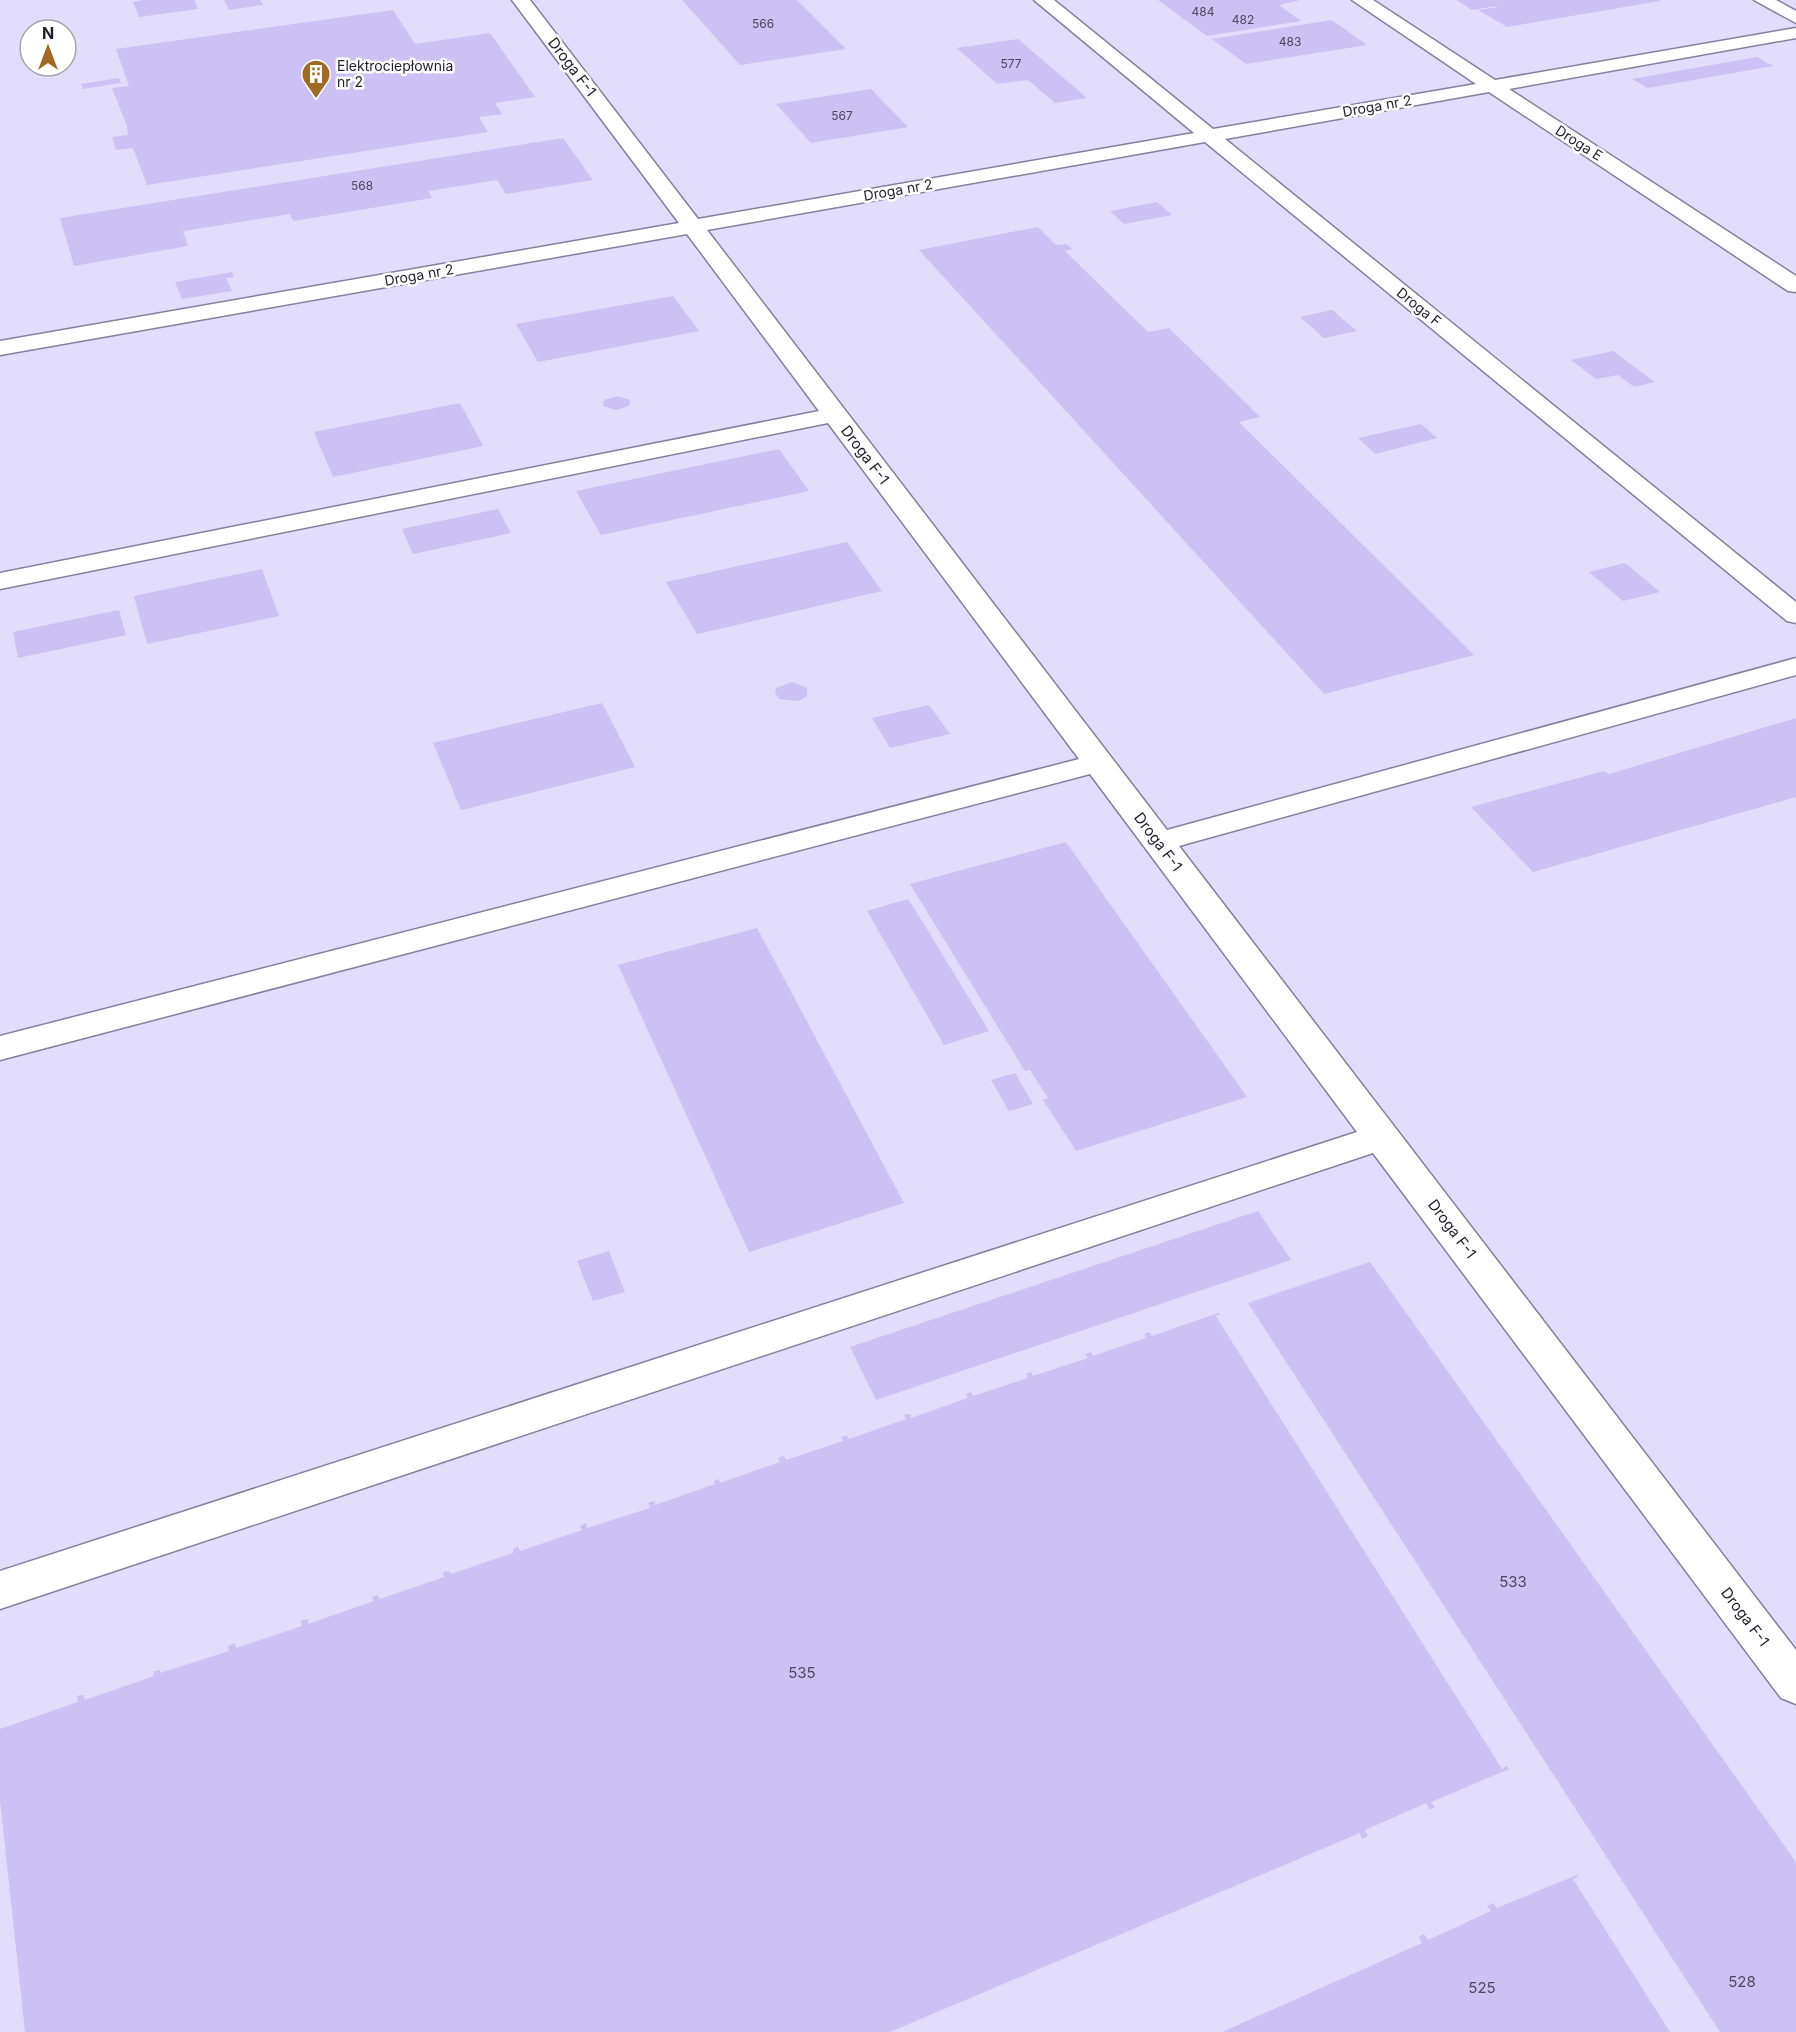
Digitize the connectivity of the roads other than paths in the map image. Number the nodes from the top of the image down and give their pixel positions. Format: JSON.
{"nodes":[{"id":1,"x":521,"y":0,"type":"edge"},
{"id":2,"x":1043,"y":0,"type":"edge"},
{"id":3,"x":1361,"y":0,"type":"edge"},
{"id":4,"x":1763,"y":0,"type":"edge"},
{"id":5,"x":1796,"y":18,"type":"edge"},
{"id":6,"x":1796,"y":33,"type":"edge"},
{"id":7,"x":1492,"y":86,"type":"junction"},
{"id":8,"x":1209,"y":136,"type":"junction"},
{"id":9,"x":693,"y":226,"type":"junction"},
{"id":10,"x":1796,"y":286,"type":"edge"},
{"id":11,"x":0,"y":348,"type":"edge"},
{"id":12,"x":835,"y":415,"type":"junction"},
{"id":13,"x":0,"y":581,"type":"edge"},
{"id":14,"x":1796,"y":615,"type":"edge"},
{"id":15,"x":1796,"y":666,"type":"edge"},
{"id":16,"x":1098,"y":763,"type":"junction"},
{"id":17,"x":1158,"y":842,"type":"junction"},
{"id":18,"x":0,"y":1048,"type":"edge"},
{"id":19,"x":1382,"y":1137,"type":"junction"},
{"id":20,"x":0,"y":1590,"type":"edge"},
{"id":21,"x":1792,"y":1671,"type":"edge"}],
"edges":[{"from":1,"to":9,"type":"lane","name":"Droga F-1"},
{"from":2,"to":8,"type":"lane","name":"Droga F"},
{"from":3,"to":7,"type":"lane","name":"Droga E"},
{"from":4,"to":5,"type":"lane"},
{"from":6,"to":7,"type":"lane","name":"Droga nr 2"},
{"from":7,"to":8,"type":"lane","name":"Droga nr 2"},
{"from":7,"to":10,"type":"lane","name":"Droga E"},
{"from":8,"to":9,"type":"lane","name":"Droga nr 2"},
{"from":8,"to":14,"type":"lane","name":"Droga F"},
{"from":9,"to":11,"type":"lane","name":"Droga nr 2"},
{"from":9,"to":12,"type":"lane","name":"Droga F-1"},
{"from":12,"to":13,"type":"lane"},
{"from":12,"to":16,"type":"lane","name":"Droga F-1"},
{"from":15,"to":17,"type":"lane"},
{"from":16,"to":17,"type":"lane","name":"Droga F-1"},
{"from":16,"to":18,"type":"lane"},
{"from":17,"to":19,"type":"lane","name":"Droga F-1"},
{"from":19,"to":20,"type":"lane"},
{"from":19,"to":21,"type":"lane","name":"Droga F-1"}]}
